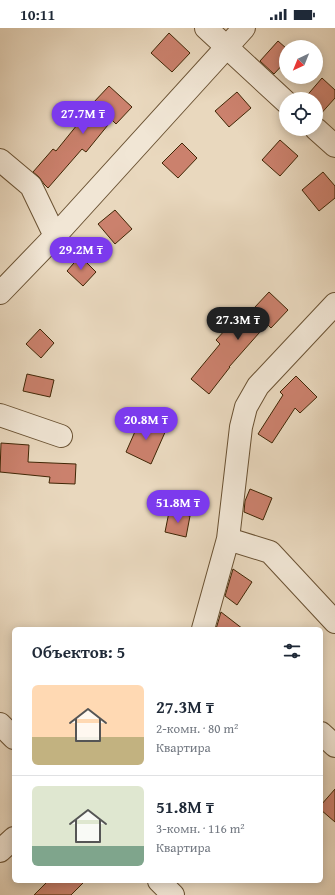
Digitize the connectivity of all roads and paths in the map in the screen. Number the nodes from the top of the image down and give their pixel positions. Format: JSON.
{"nodes":[{"id":1,"x":206,"y":28,"type":"edge"},
{"id":2,"x":244,"y":28,"type":"edge"},
{"id":3,"x":226,"y":47,"type":"junction"},
{"id":4,"x":279,"y":96,"type":"edge"},
{"id":5,"x":323,"y":135,"type":"edge"},
{"id":6,"x":335,"y":146,"type":"edge"},
{"id":7,"x":0,"y":160,"type":"edge"},
{"id":8,"x":55,"y":236,"type":"junction"},
{"id":9,"x":0,"y":293,"type":"edge"},
{"id":10,"x":335,"y":304,"type":"edge"},
{"id":11,"x":0,"y":415,"type":"edge"},
{"id":12,"x":61,"y":436,"type":"dead end"},
{"id":13,"x":228,"y":539,"type":"junction"},
{"id":14,"x":335,"y":622,"type":"edge"},
{"id":15,"x":204,"y":627,"type":"edge"},
{"id":16,"x":0,"y":724,"type":"edge"},
{"id":17,"x":323,"y":735,"type":"edge"},
{"id":18,"x":12,"y":736,"type":"edge"},
{"id":19,"x":335,"y":746,"type":"edge"},
{"id":20,"x":12,"y":840,"type":"edge"},
{"id":21,"x":0,"y":851,"type":"edge"},
{"id":22,"x":161,"y":883,"type":"edge"},
{"id":23,"x":173,"y":895,"type":"edge"}],
"edges":[{"from":1,"to":3,"type":"street"},
{"from":2,"to":3,"type":"street"},
{"from":3,"to":4,"type":"street"},
{"from":3,"to":8,"type":"street"},
{"from":5,"to":6,"type":"street"},
{"from":7,"to":8,"type":"street"},
{"from":8,"to":9,"type":"street"},
{"from":10,"to":13,"type":"street"},
{"from":11,"to":12,"type":"street"},
{"from":13,"to":14,"type":"street"},
{"from":13,"to":15,"type":"street"},
{"from":16,"to":18,"type":"street"},
{"from":17,"to":19,"type":"street"},
{"from":20,"to":21,"type":"street"},
{"from":22,"to":23,"type":"street"}]}
